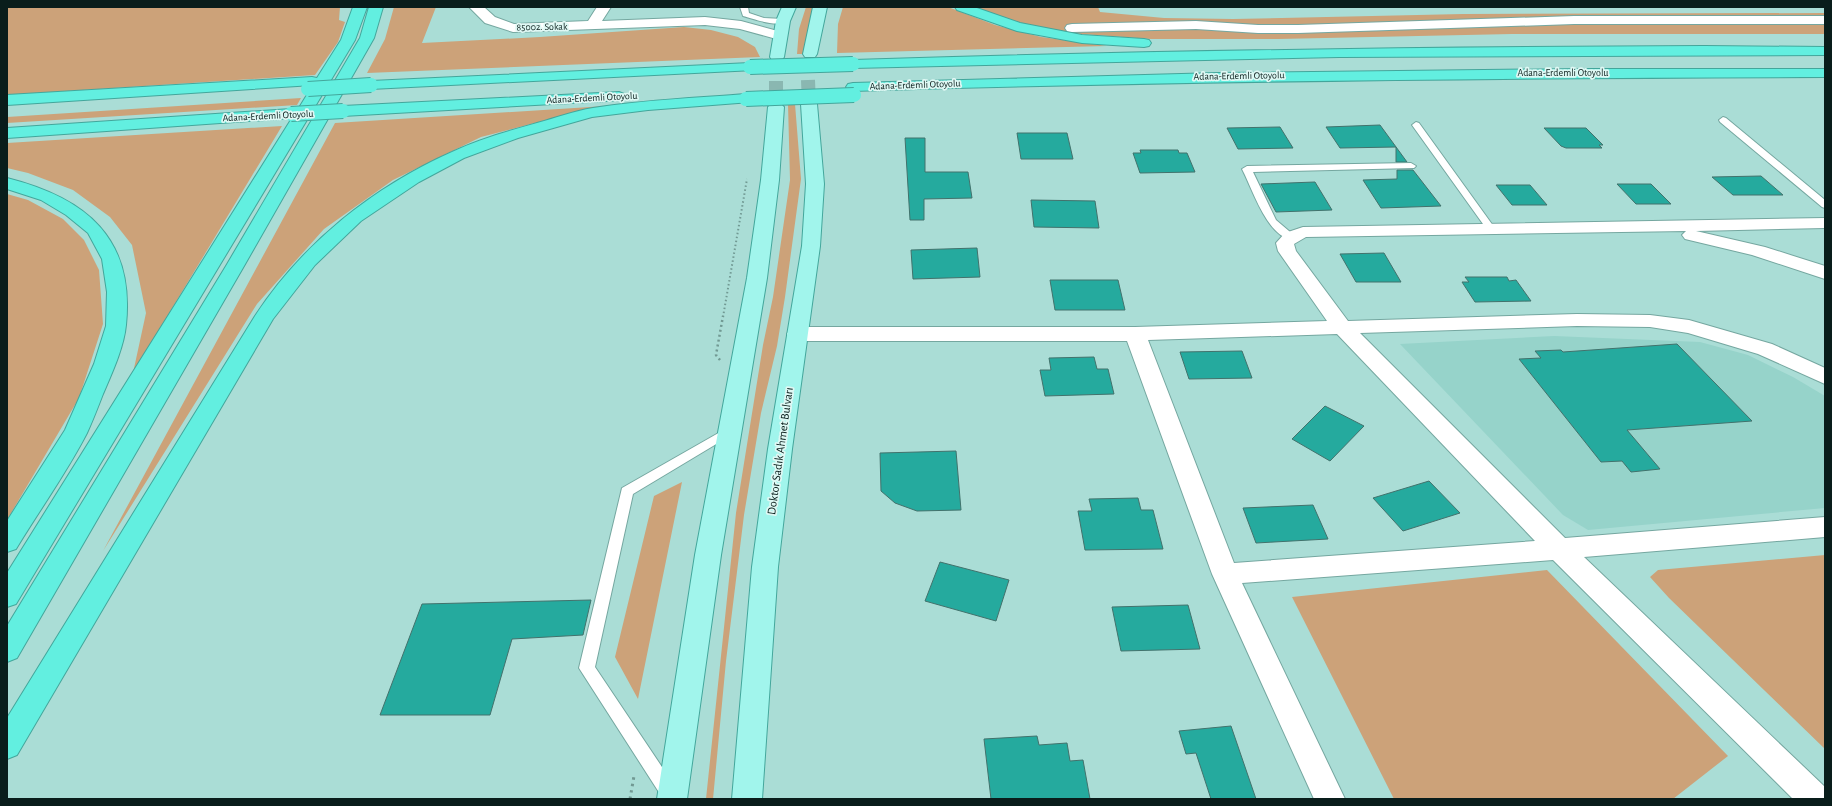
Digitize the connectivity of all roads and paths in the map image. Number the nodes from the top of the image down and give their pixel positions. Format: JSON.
{"nodes":[{"id":1,"x":360,"y":7,"type":"edge"},
{"id":2,"x":376,"y":7,"type":"edge"},
{"id":3,"x":476,"y":7,"type":"edge"},
{"id":4,"x":604,"y":7,"type":"edge"},
{"id":5,"x":789,"y":7,"type":"edge"},
{"id":6,"x":820,"y":7,"type":"edge"},
{"id":7,"x":962,"y":7,"type":"edge"},
{"id":8,"x":745,"y":11,"type":"edge"},
{"id":9,"x":1825,"y":20,"type":"edge"},
{"id":10,"x":783,"y":21,"type":"junction"},
{"id":11,"x":730,"y":23,"type":"junction"},
{"id":12,"x":592,"y":25,"type":"junction"},
{"id":13,"x":1072,"y":28,"type":"dead end"},
{"id":14,"x":780,"y":36,"type":"junction"},
{"id":15,"x":1825,"y":44,"type":"edge"},
{"id":16,"x":1825,"y":51,"type":"edge"},
{"id":17,"x":810,"y":54,"type":"dead end"},
{"id":18,"x":777,"y":57,"type":"tunnel mouth"},
{"id":19,"x":1825,"y":73,"type":"edge"},
{"id":20,"x":310,"y":85,"type":"junction"},
{"id":21,"x":746,"y":95,"type":"junction"},
{"id":22,"x":7,"y":100,"type":"edge"},
{"id":23,"x":809,"y":104,"type":"tunnel mouth"},
{"id":24,"x":776,"y":107,"type":"tunnel mouth"},
{"id":25,"x":7,"y":109,"type":"edge"},
{"id":26,"x":1723,"y":120,"type":"dead end"},
{"id":27,"x":1416,"y":125,"type":"dead end"},
{"id":28,"x":7,"y":133,"type":"edge"},
{"id":29,"x":1411,"y":166,"type":"dead end"},
{"id":30,"x":748,"y":178,"type":"dead end"},
{"id":31,"x":7,"y":183,"type":"edge"},
{"id":32,"x":1825,"y":205,"type":"edge"},
{"id":33,"x":1825,"y":223,"type":"edge"},
{"id":34,"x":1648,"y":226,"type":"junction"},
{"id":35,"x":1491,"y":229,"type":"junction"},
{"id":36,"x":1291,"y":237,"type":"junction"},
{"id":37,"x":1825,"y":273,"type":"edge"},
{"id":38,"x":1341,"y":326,"type":"junction"},
{"id":39,"x":797,"y":334,"type":"junction"},
{"id":40,"x":1135,"y":334,"type":"junction"},
{"id":41,"x":723,"y":364,"type":"dead end"},
{"id":42,"x":1825,"y":377,"type":"edge"},
{"id":43,"x":729,"y":431,"type":"junction"},
{"id":44,"x":1825,"y":527,"type":"edge"},
{"id":45,"x":7,"y":542,"type":"edge"},
{"id":46,"x":1560,"y":550,"type":"junction"},
{"id":47,"x":1225,"y":574,"type":"junction"},
{"id":48,"x":7,"y":596,"type":"edge"},
{"id":49,"x":7,"y":650,"type":"edge"},
{"id":50,"x":7,"y":745,"type":"edge"},
{"id":51,"x":635,"y":771,"type":"dead end"},
{"id":52,"x":672,"y":798,"type":"edge"},
{"id":53,"x":630,"y":799,"type":"edge"},
{"id":54,"x":747,"y":799,"type":"edge"},
{"id":55,"x":1330,"y":799,"type":"edge"},
{"id":56,"x":1815,"y":799,"type":"edge"}],
"edges":[{"from":1,"to":48,"type":"highway"},
{"from":2,"to":49,"type":"highway"},
{"from":3,"to":12,"type":"street","name":"85002. Sokak"},
{"from":4,"to":12,"type":"street"},
{"from":5,"to":10,"type":"main road"},
{"from":6,"to":17,"type":"main road"},
{"from":7,"to":15,"type":"highway"},
{"from":8,"to":10,"type":"lane"},
{"from":8,"to":11,"type":"lane"},
{"from":9,"to":13,"type":"street"},
{"from":10,"to":14,"type":"main road"},
{"from":11,"to":12,"type":"street","name":"85002. Sokak"},
{"from":11,"to":14,"type":"street","name":"85002. Sokak"},
{"from":14,"to":18,"type":"main road"},
{"from":16,"to":20,"type":"highway","name":"Adana-Erdemli Otoyolu","bridge":true},
{"from":19,"to":21,"type":"highway","bridge":true},
{"from":20,"to":22,"type":"highway"},
{"from":20,"to":25,"type":"highway","name":"Adana-Erdemli Otoyolu"},
{"from":21,"to":28,"type":"highway","name":"Adana-Erdemli Otoyolu","bridge":true},
{"from":21,"to":50,"type":"highway"},
{"from":23,"to":39,"type":"main road","name":"Doktor Sadık Ahmet Bulvarı"},
{"from":24,"to":43,"type":"main road"},
{"from":26,"to":32,"type":"lane"},
{"from":27,"to":35,"type":"lane"},
{"from":29,"to":36,"type":"lane"},
{"from":30,"to":41,"type":"path"},
{"from":31,"to":45,"type":"highway"},
{"from":33,"to":34,"type":"street"},
{"from":34,"to":35,"type":"street"},
{"from":34,"to":37,"type":"street"},
{"from":35,"to":36,"type":"street"},
{"from":36,"to":38,"type":"street"},
{"from":38,"to":40,"type":"street"},
{"from":38,"to":42,"type":"street"},
{"from":38,"to":46,"type":"street"},
{"from":39,"to":40,"type":"street"},
{"from":39,"to":54,"type":"main road","name":"Doktor Sadık Ahmet Bulvarı"},
{"from":40,"to":47,"type":"street"},
{"from":43,"to":52,"type":"main road"},
{"from":43,"to":52,"type":"lane"},
{"from":44,"to":46,"type":"street"},
{"from":46,"to":47,"type":"street"},
{"from":46,"to":56,"type":"street"},
{"from":47,"to":55,"type":"street"},
{"from":51,"to":53,"type":"path"}]}
